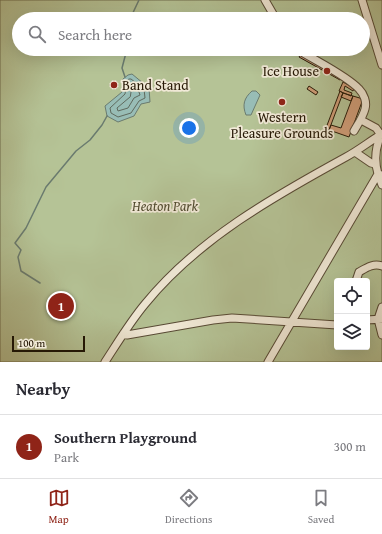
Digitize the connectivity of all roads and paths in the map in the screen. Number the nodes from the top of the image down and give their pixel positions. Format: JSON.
{"nodes":[{"id":1,"x":265,"y":0,"type":"edge"},
{"id":2,"x":362,"y":0,"type":"edge"},
{"id":3,"x":272,"y":12,"type":"edge"},
{"id":4,"x":366,"y":12,"type":"edge"},
{"id":5,"x":370,"y":26,"type":"edge"},
{"id":6,"x":311,"y":56,"type":"edge"},
{"id":7,"x":382,"y":65,"type":"edge"},
{"id":8,"x":361,"y":120,"type":"junction"},
{"id":9,"x":354,"y":131,"type":"dead end"},
{"id":10,"x":382,"y":135,"type":"edge"},
{"id":11,"x":355,"y":152,"type":"junction"},
{"id":12,"x":375,"y":164,"type":"junction"},
{"id":13,"x":380,"y":174,"type":"edge"},
{"id":14,"x":382,"y":185,"type":"edge"},
{"id":15,"x":382,"y":266,"type":"edge"},
{"id":16,"x":357,"y":278,"type":"edge"},
{"id":17,"x":382,"y":307,"type":"edge"},
{"id":18,"x":380,"y":319,"type":"edge"},
{"id":19,"x":370,"y":320,"type":"edge"},
{"id":20,"x":291,"y":322,"type":"junction"},
{"id":21,"x":334,"y":325,"type":"edge"},
{"id":22,"x":123,"y":334,"type":"junction"},
{"id":23,"x":382,"y":335,"type":"edge"},
{"id":24,"x":105,"y":362,"type":"edge"},
{"id":25,"x":268,"y":362,"type":"edge"}],
"edges":[{"from":1,"to":3,"type":"lane"},
{"from":2,"to":4,"type":"lane"},
{"from":5,"to":7,"type":"lane"},
{"from":6,"to":8,"type":"lane"},
{"from":8,"to":9,"type":"lane"},
{"from":8,"to":10,"type":"lane"},
{"from":10,"to":11,"type":"lane"},
{"from":10,"to":12,"type":"lane"},
{"from":11,"to":12,"type":"lane"},
{"from":11,"to":22,"type":"lane"},
{"from":12,"to":13,"type":"lane"},
{"from":13,"to":14,"type":"lane"},
{"from":13,"to":20,"type":"lane"},
{"from":15,"to":16,"type":"lane"},
{"from":17,"to":18,"type":"lane"},
{"from":18,"to":19,"type":"lane"},
{"from":18,"to":23,"type":"lane"},
{"from":20,"to":21,"type":"lane"},
{"from":20,"to":22,"type":"lane"},
{"from":20,"to":25,"type":"lane"},
{"from":22,"to":24,"type":"lane"}]}
